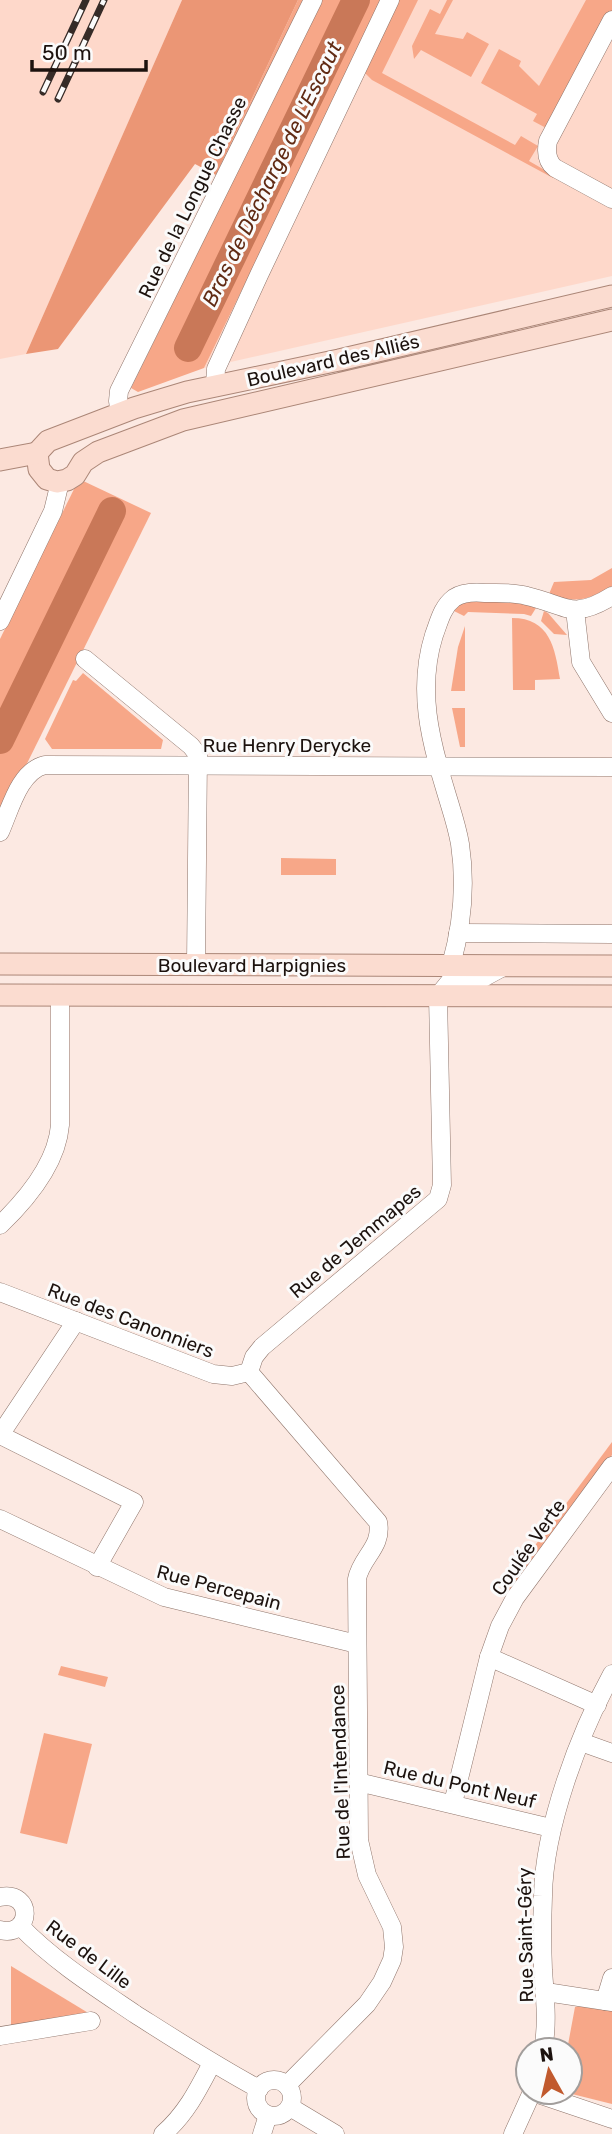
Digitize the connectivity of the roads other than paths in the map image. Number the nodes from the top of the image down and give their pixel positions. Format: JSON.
{"nodes":[{"id":1,"x":313,"y":0,"type":"edge"},
{"id":2,"x":390,"y":0,"type":"edge"},
{"id":3,"x":612,"y":20,"type":"edge"},
{"id":4,"x":612,"y":199,"type":"edge"},
{"id":5,"x":612,"y":296,"type":"edge"},
{"id":6,"x":612,"y":320,"type":"edge"},
{"id":7,"x":215,"y":386,"type":"junction"},
{"id":8,"x":120,"y":414,"type":"junction"},
{"id":9,"x":58,"y":438,"type":"junction"},
{"id":10,"x":37,"y":453,"type":"junction"},
{"id":11,"x":0,"y":460,"type":"edge"},
{"id":12,"x":80,"y":466,"type":"junction"},
{"id":13,"x":60,"y":482,"type":"junction"},
{"id":14,"x":612,"y":596,"type":"edge"},
{"id":15,"x":575,"y":610,"type":"junction"},
{"id":16,"x":0,"y":621,"type":"edge"},
{"id":17,"x":85,"y":659,"type":"dead end"},
{"id":18,"x":612,"y":713,"type":"edge"},
{"id":19,"x":199,"y":766,"type":"junction"},
{"id":20,"x":438,"y":767,"type":"junction"},
{"id":21,"x":612,"y":768,"type":"edge"},
{"id":22,"x":0,"y":832,"type":"edge"},
{"id":23,"x":457,"y":933,"type":"junction"},
{"id":24,"x":612,"y":934,"type":"edge"},
{"id":25,"x":0,"y":964,"type":"edge"},
{"id":26,"x":196,"y":965,"type":"junction"},
{"id":27,"x":450,"y":965,"type":"junction"},
{"id":28,"x":505,"y":966,"type":"junction"},
{"id":29,"x":612,"y":966,"type":"edge"},
{"id":30,"x":0,"y":995,"type":"edge"},
{"id":31,"x":60,"y":995,"type":"junction"},
{"id":32,"x":438,"y":996,"type":"junction"},
{"id":33,"x":612,"y":996,"type":"edge"},
{"id":34,"x":0,"y":1225,"type":"edge"},
{"id":35,"x":0,"y":1292,"type":"edge"},
{"id":36,"x":76,"y":1321,"type":"junction"},
{"id":37,"x":249,"y":1372,"type":"junction"},
{"id":38,"x":0,"y":1435,"type":"edge"},
{"id":39,"x":612,"y":1466,"type":"edge"},
{"id":40,"x":0,"y":1519,"type":"edge"},
{"id":41,"x":97,"y":1567,"type":"junction"},
{"id":42,"x":357,"y":1644,"type":"junction"},
{"id":43,"x":489,"y":1657,"type":"junction"},
{"id":44,"x":612,"y":1674,"type":"edge"},
{"id":45,"x":597,"y":1705,"type":"junction"},
{"id":46,"x":581,"y":1742,"type":"junction"},
{"id":47,"x":612,"y":1754,"type":"edge"},
{"id":48,"x":358,"y":1782,"type":"junction"},
{"id":49,"x":453,"y":1803,"type":"junction"},
{"id":50,"x":551,"y":1828,"type":"junction"},
{"id":51,"x":0,"y":1897,"type":"edge"},
{"id":52,"x":20,"y":1926,"type":"junction"},
{"id":53,"x":0,"y":1930,"type":"edge"},
{"id":54,"x":612,"y":1978,"type":"edge"},
{"id":55,"x":546,"y":1992,"type":"junction"},
{"id":56,"x":609,"y":2001,"type":"edge"},
{"id":57,"x":90,"y":2021,"type":"dead end"},
{"id":58,"x":0,"y":2036,"type":"edge"},
{"id":59,"x":545,"y":2036,"type":"edge"},
{"id":60,"x":212,"y":2063,"type":"junction"},
{"id":61,"x":287,"y":2085,"type":"junction"},
{"id":62,"x":259,"y":2090,"type":"junction"},
{"id":63,"x":526,"y":2106,"type":"edge"},
{"id":64,"x":573,"y":2106,"type":"edge"},
{"id":65,"x":290,"y":2107,"type":"junction"},
{"id":66,"x":268,"y":2115,"type":"junction"},
{"id":67,"x":612,"y":2119,"type":"edge"},
{"id":68,"x":163,"y":2134,"type":"edge"},
{"id":69,"x":262,"y":2134,"type":"edge"},
{"id":70,"x":335,"y":2134,"type":"edge"},
{"id":71,"x":513,"y":2134,"type":"edge"}],
"edges":[{"from":1,"to":8,"type":"street","name":"Rue de la Longue Chasse"},
{"from":2,"to":7,"type":"street"},
{"from":3,"to":4,"type":"street"},
{"from":5,"to":7,"type":"main road","name":"Boulevard des Alliés"},
{"from":6,"to":12,"type":"main road","name":"Boulevard des Alliés"},
{"from":7,"to":8,"type":"main road","name":"Boulevard des Alliés"},
{"from":8,"to":9,"type":"main road","name":"Boulevard des Alliés"},
{"from":9,"to":10,"type":"main road","name":"Boulevard des Alliés"},
{"from":9,"to":12,"type":"main road"},
{"from":10,"to":11,"type":"main road","name":"Boulevard des Alliés"},
{"from":10,"to":13,"type":"main road"},
{"from":12,"to":13,"type":"main road","name":"Boulevard des Alliés"},
{"from":13,"to":16,"type":"street"},
{"from":14,"to":15,"type":"street"},
{"from":15,"to":18,"type":"street"},
{"from":15,"to":20,"type":"street"},
{"from":17,"to":19,"type":"street"},
{"from":19,"to":20,"type":"street","name":"Rue Henry Derycke"},
{"from":19,"to":22,"type":"street","name":"Rue Henry Derycke"},
{"from":19,"to":26,"type":"street"},
{"from":20,"to":21,"type":"street","name":"Rue Henry Derycke"},
{"from":20,"to":23,"type":"street"},
{"from":23,"to":24,"type":"street"},
{"from":23,"to":27,"type":"street"},
{"from":25,"to":26,"type":"main road","name":"Boulevard Harpignies"},
{"from":26,"to":27,"type":"main road","name":"Boulevard Harpignies"},
{"from":27,"to":28,"type":"main road","name":"Boulevard Harpignies"},
{"from":28,"to":29,"type":"main road","name":"Boulevard Harpignies"},
{"from":28,"to":32,"type":"street","name":"Boulevard Harpignies"},
{"from":30,"to":31,"type":"main road","name":"Boulevard Harpignies"},
{"from":31,"to":32,"type":"main road","name":"Boulevard Harpignies"},
{"from":31,"to":34,"type":"street"},
{"from":32,"to":33,"type":"main road","name":"Boulevard Harpignies"},
{"from":32,"to":37,"type":"street","name":"Rue de Jemmapes"},
{"from":35,"to":36,"type":"street","name":"Rue des Canonniers"},
{"from":36,"to":37,"type":"street","name":"Rue des Canonniers"},
{"from":36,"to":38,"type":"street"},
{"from":37,"to":42,"type":"street","name":"Rue de l'Intendance"},
{"from":38,"to":41,"type":"street"},
{"from":39,"to":43,"type":"street","name":"Coulée Verte"},
{"from":40,"to":41,"type":"street","name":"Rue Percepain"},
{"from":41,"to":42,"type":"street","name":"Rue Percepain"},
{"from":42,"to":48,"type":"street","name":"Rue de l'Intendance"},
{"from":43,"to":45,"type":"street"},
{"from":43,"to":49,"type":"street","name":"Coulée Verte"},
{"from":44,"to":45,"type":"street","name":"Rue Saint-Géry"},
{"from":45,"to":46,"type":"street","name":"Rue Saint-Géry"},
{"from":46,"to":47,"type":"street"},
{"from":46,"to":50,"type":"street","name":"Rue Saint-Géry"},
{"from":48,"to":49,"type":"street","name":"Rue du Pont Neuf"},
{"from":48,"to":61,"type":"street","name":"Rue de l'Intendance"},
{"from":49,"to":50,"type":"street","name":"Rue du Pont Neuf"},
{"from":50,"to":55,"type":"street","name":"Rue Saint-Géry"},
{"from":51,"to":52,"type":"street"},
{"from":52,"to":53,"type":"street"},
{"from":52,"to":60,"type":"street","name":"Rue de Lille"},
{"from":54,"to":56,"type":"street"},
{"from":55,"to":56,"type":"street"},
{"from":55,"to":59,"type":"street","name":"Rue Saint-Géry"},
{"from":57,"to":58,"type":"street"},
{"from":60,"to":62,"type":"street","name":"Rue de Lille"},
{"from":60,"to":68,"type":"street"},
{"from":61,"to":62,"type":"street"},
{"from":61,"to":65,"type":"street"},
{"from":62,"to":66,"type":"street"},
{"from":63,"to":71,"type":"street"},
{"from":64,"to":67,"type":"street"},
{"from":65,"to":66,"type":"street"},
{"from":65,"to":70,"type":"street"},
{"from":66,"to":69,"type":"street"}]}
